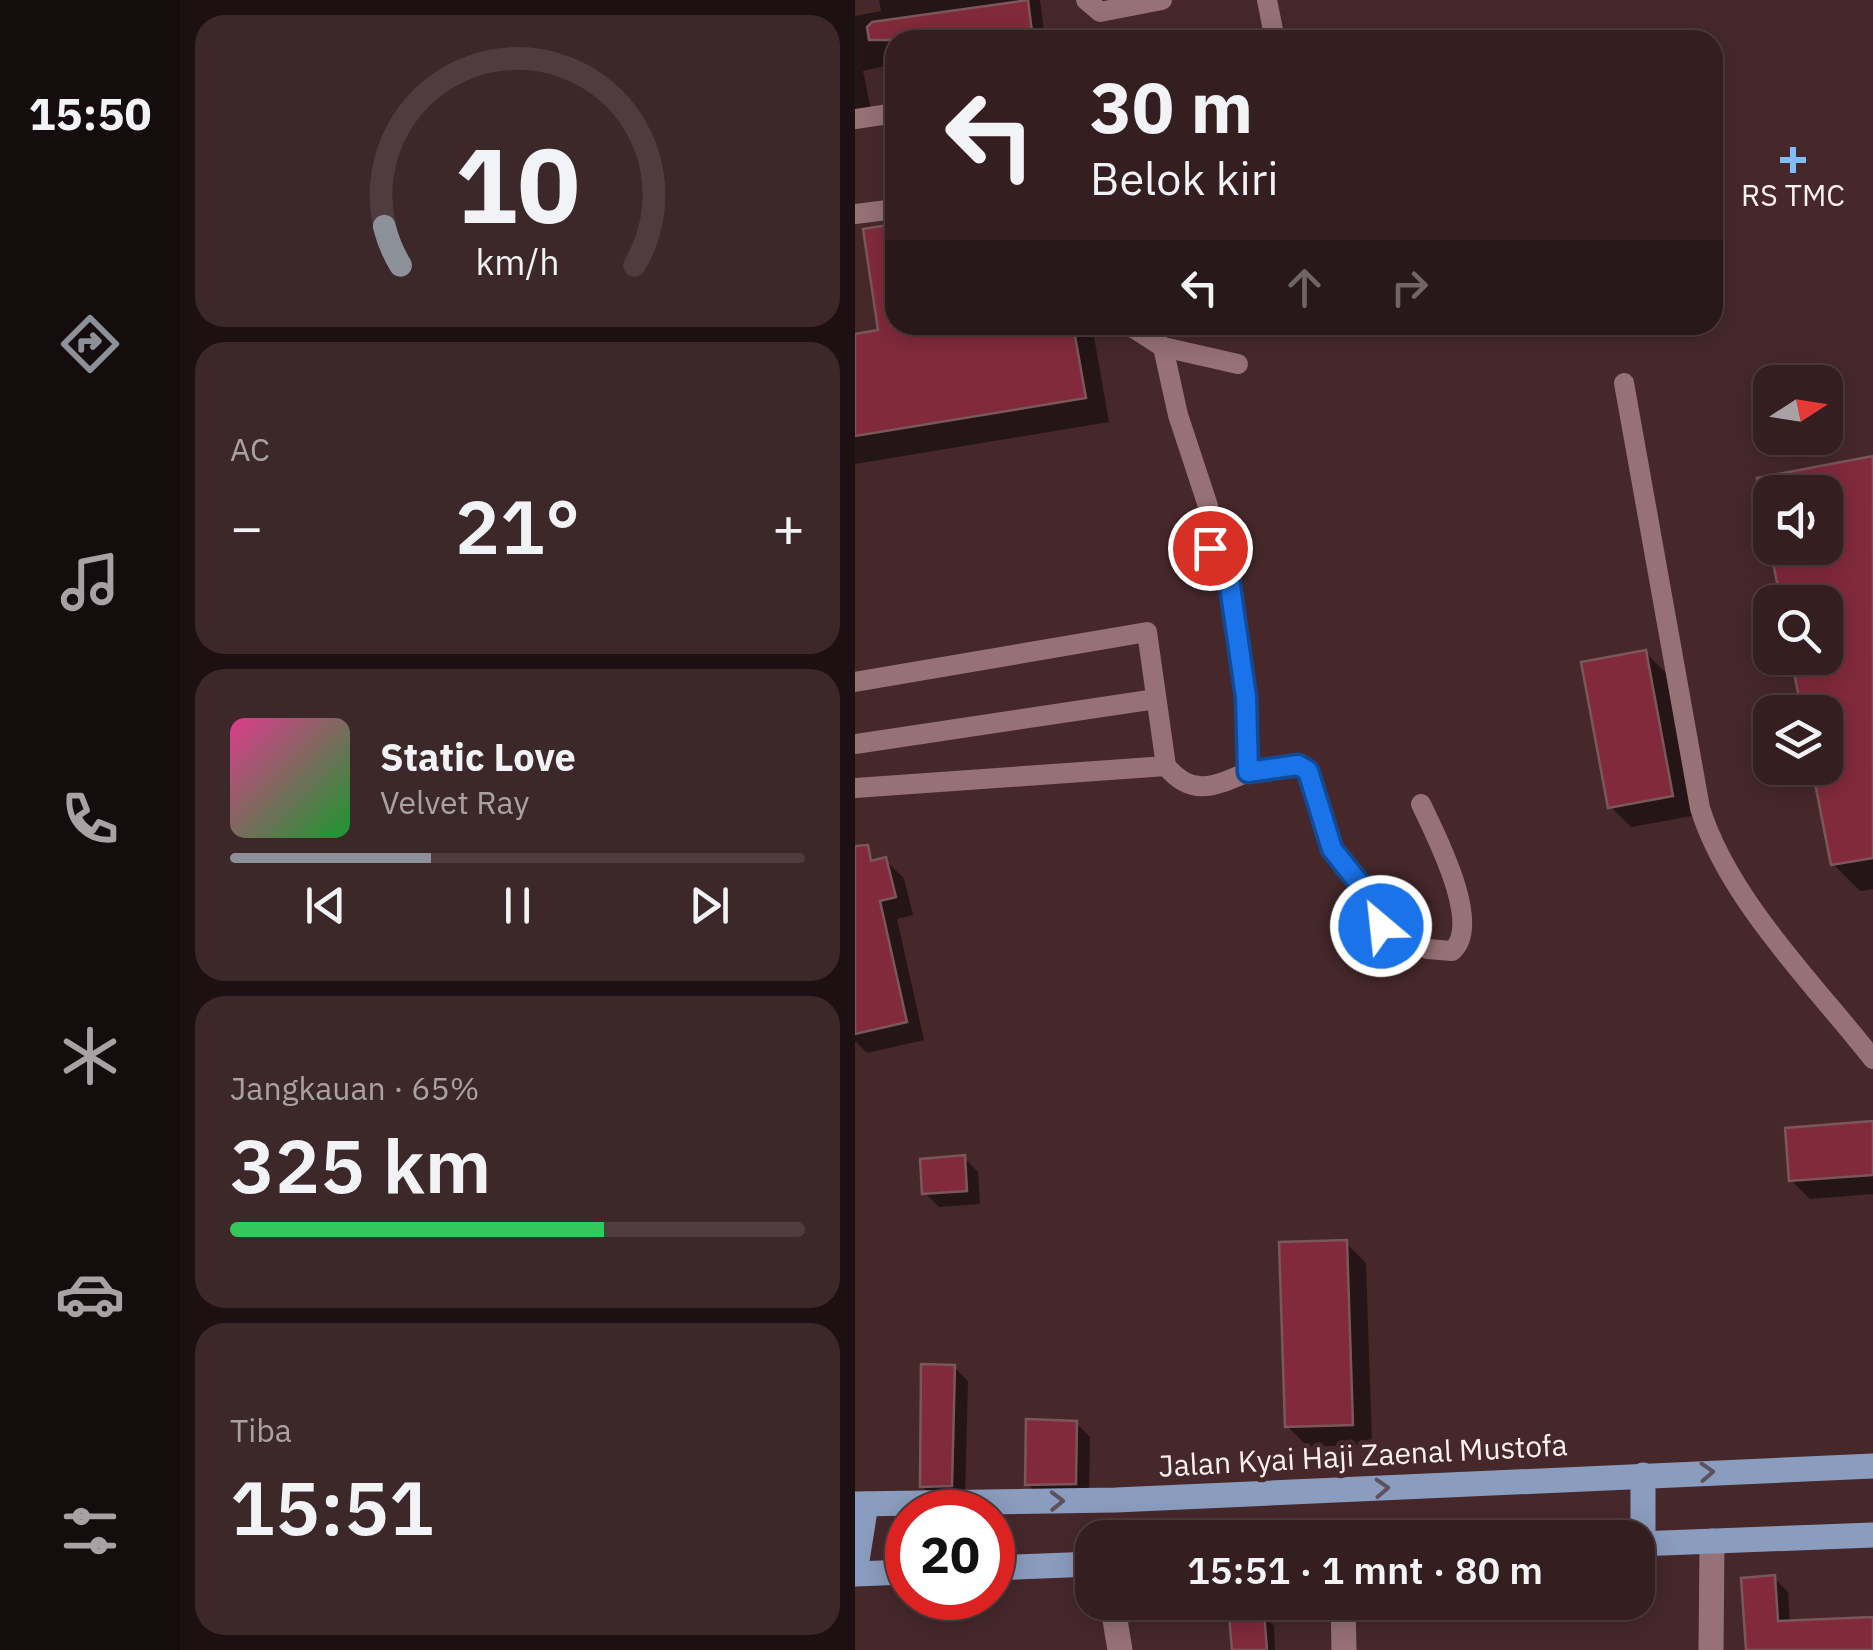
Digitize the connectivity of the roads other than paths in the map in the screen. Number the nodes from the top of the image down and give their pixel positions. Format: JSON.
{"nodes":[{"id":1,"x":1086,"y":0,"type":"edge"},
{"id":2,"x":1161,"y":0,"type":"edge"},
{"id":3,"x":1267,"y":0,"type":"edge"},
{"id":4,"x":1273,"y":30,"type":"edge"},
{"id":5,"x":885,"y":115,"type":"edge"},
{"id":6,"x":855,"y":119,"type":"edge"},
{"id":7,"x":885,"y":210,"type":"edge"},
{"id":8,"x":855,"y":214,"type":"edge"},
{"id":9,"x":1144,"y":335,"type":"edge"},
{"id":10,"x":1163,"y":347,"type":"junction"},
{"id":11,"x":1238,"y":364,"type":"dead end"},
{"id":12,"x":1624,"y":383,"type":"dead end"},
{"id":13,"x":1208,"y":506,"type":"dead end"},
{"id":14,"x":1210,"y":548,"type":"dead end"},
{"id":15,"x":855,"y":682,"type":"edge"},
{"id":16,"x":1156,"y":699,"type":"junction"},
{"id":17,"x":855,"y":744,"type":"edge"},
{"id":18,"x":1166,"y":766,"type":"junction"},
{"id":19,"x":1248,"y":772,"type":"junction"},
{"id":20,"x":855,"y":788,"type":"edge"},
{"id":21,"x":1421,"y":804,"type":"dead end"},
{"id":22,"x":1873,"y":1060,"type":"edge"},
{"id":23,"x":1873,"y":1466,"type":"edge"},
{"id":24,"x":1643,"y":1475,"type":"junction"},
{"id":25,"x":861,"y":1504,"type":"edge"},
{"id":26,"x":1641,"y":1520,"type":"edge"},
{"id":27,"x":1873,"y":1534,"type":"edge"},
{"id":28,"x":1711,"y":1541,"type":"junction"},
{"id":29,"x":1655,"y":1543,"type":"edge"},
{"id":30,"x":1075,"y":1565,"type":"edge"},
{"id":31,"x":1015,"y":1567,"type":"edge"},
{"id":32,"x":885,"y":1572,"type":"edge"},
{"id":33,"x":855,"y":1573,"type":"edge"},
{"id":34,"x":1115,"y":1620,"type":"edge"},
{"id":35,"x":1343,"y":1620,"type":"edge"},
{"id":36,"x":1120,"y":1650,"type":"edge"},
{"id":37,"x":1343,"y":1650,"type":"edge"},
{"id":38,"x":1711,"y":1650,"type":"edge"}],
"edges":[{"from":1,"to":2,"type":"lane"},
{"from":3,"to":4,"type":"lane"},
{"from":5,"to":6,"type":"lane"},
{"from":7,"to":8,"type":"lane"},
{"from":9,"to":10,"type":"lane"},
{"from":10,"to":11,"type":"lane"},
{"from":10,"to":13,"type":"lane"},
{"from":12,"to":22,"type":"lane"},
{"from":14,"to":19,"type":"lane"},
{"from":15,"to":16,"type":"lane"},
{"from":16,"to":17,"type":"lane"},
{"from":16,"to":18,"type":"lane"},
{"from":18,"to":19,"type":"lane"},
{"from":18,"to":20,"type":"lane"},
{"from":19,"to":21,"type":"lane"},
{"from":24,"to":23,"type":"main road","name":"Jalan Kyai Haji Zaenal Mustofa","one_way":true},
{"from":25,"to":24,"type":"main road","name":"Jalan Kyai Haji Zaenal Mustofa","one_way":true},
{"from":24,"to":26,"type":"main road"},
{"from":25,"to":33,"type":"main road"},
{"from":27,"to":28,"type":"main road"},
{"from":28,"to":29,"type":"main road"},
{"from":28,"to":38,"type":"street"},
{"from":30,"to":31,"type":"main road"},
{"from":32,"to":33,"type":"main road"},
{"from":34,"to":36,"type":"street"},
{"from":35,"to":37,"type":"street"}]}
